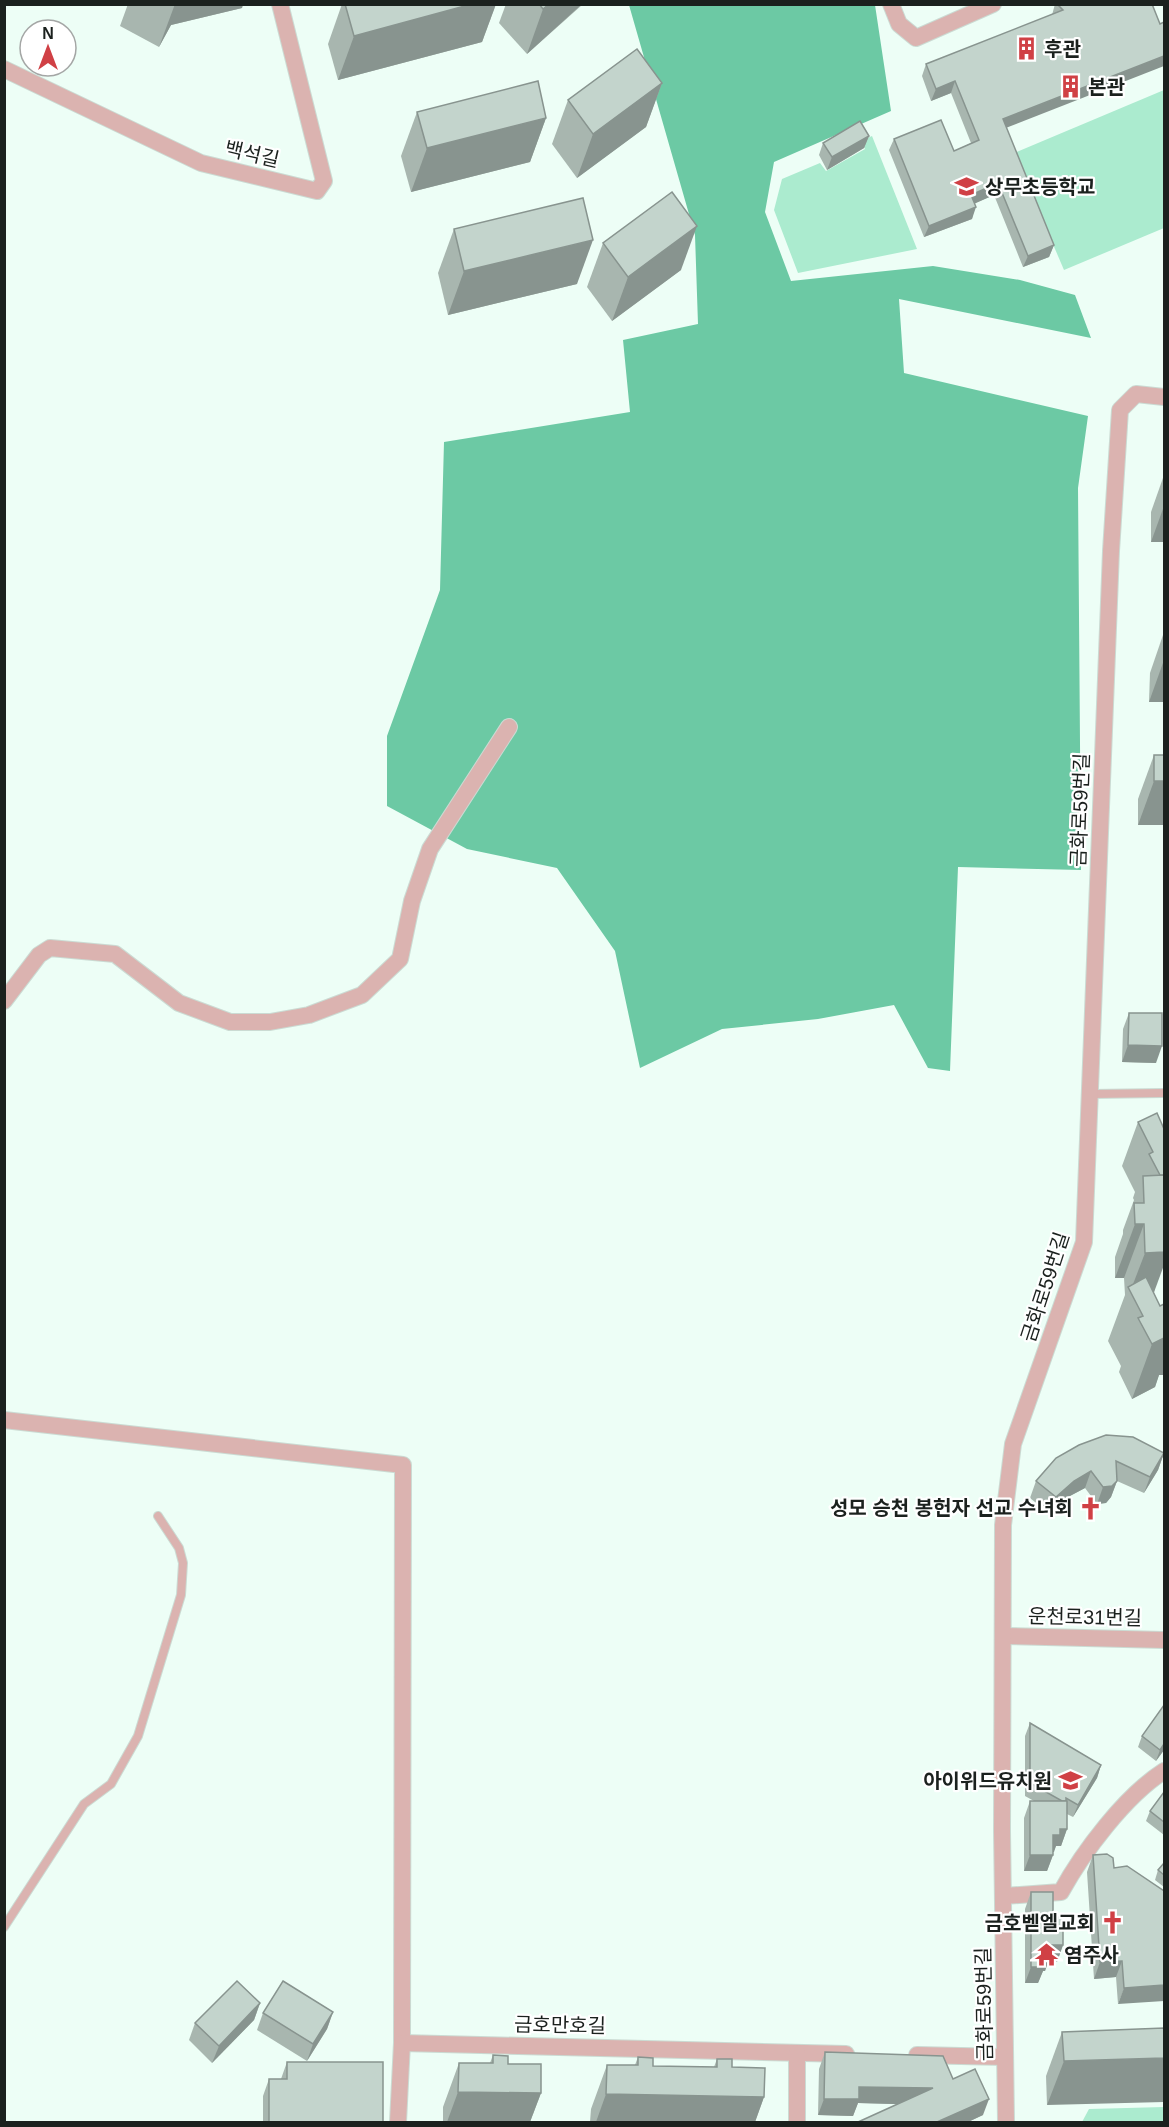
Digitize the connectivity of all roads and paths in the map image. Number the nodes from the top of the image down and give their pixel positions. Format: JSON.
{"nodes":[{"id":1,"x":280,"y":4,"type":"edge"},
{"id":2,"x":891,"y":4,"type":"edge"},
{"id":3,"x":993,"y":4,"type":"edge"},
{"id":4,"x":4,"y":69,"type":"edge"},
{"id":5,"x":1164,"y":397,"type":"edge"},
{"id":6,"x":509,"y":727,"type":"dead end"},
{"id":7,"x":4,"y":1001,"type":"edge"},
{"id":8,"x":1164,"y":1093,"type":"edge"},
{"id":9,"x":1092,"y":1094,"type":"junction"},
{"id":10,"x":4,"y":1420,"type":"edge"},
{"id":11,"x":158,"y":1516,"type":"dead end"},
{"id":12,"x":1004,"y":1636,"type":"junction"},
{"id":13,"x":1164,"y":1640,"type":"edge"},
{"id":14,"x":1164,"y":1771,"type":"edge"},
{"id":15,"x":1004,"y":1896,"type":"junction"},
{"id":16,"x":4,"y":1928,"type":"edge"},
{"id":17,"x":402,"y":2043,"type":"junction"},
{"id":18,"x":797,"y":2053,"type":"junction"},
{"id":19,"x":857,"y":2054,"type":"edge"},
{"id":20,"x":905,"y":2055,"type":"edge"},
{"id":21,"x":1005,"y":2057,"type":"junction"},
{"id":22,"x":398,"y":2122,"type":"edge"},
{"id":23,"x":797,"y":2122,"type":"edge"},
{"id":24,"x":1006,"y":2122,"type":"edge"}],
"edges":[{"from":1,"to":4,"type":"street","name":"백석길"},
{"from":2,"to":3,"type":"street"},
{"from":5,"to":9,"type":"street","name":"금화로59번길"},
{"from":6,"to":7,"type":"street"},
{"from":8,"to":9,"type":"lane"},
{"from":9,"to":12,"type":"street","name":"금화로59번길"},
{"from":10,"to":17,"type":"street"},
{"from":11,"to":16,"type":"lane"},
{"from":12,"to":13,"type":"street","name":"운천로31번길"},
{"from":12,"to":15,"type":"street","name":"금화로59번길"},
{"from":14,"to":15,"type":"street"},
{"from":15,"to":21,"type":"street","name":"금화로59번길"},
{"from":17,"to":18,"type":"street","name":"금호만호길"},
{"from":17,"to":22,"type":"street"},
{"from":18,"to":19,"type":"street","name":"금호만호길"},
{"from":18,"to":23,"type":"street"},
{"from":20,"to":21,"type":"street"},
{"from":21,"to":24,"type":"street","name":"금화로59번길"}]}
